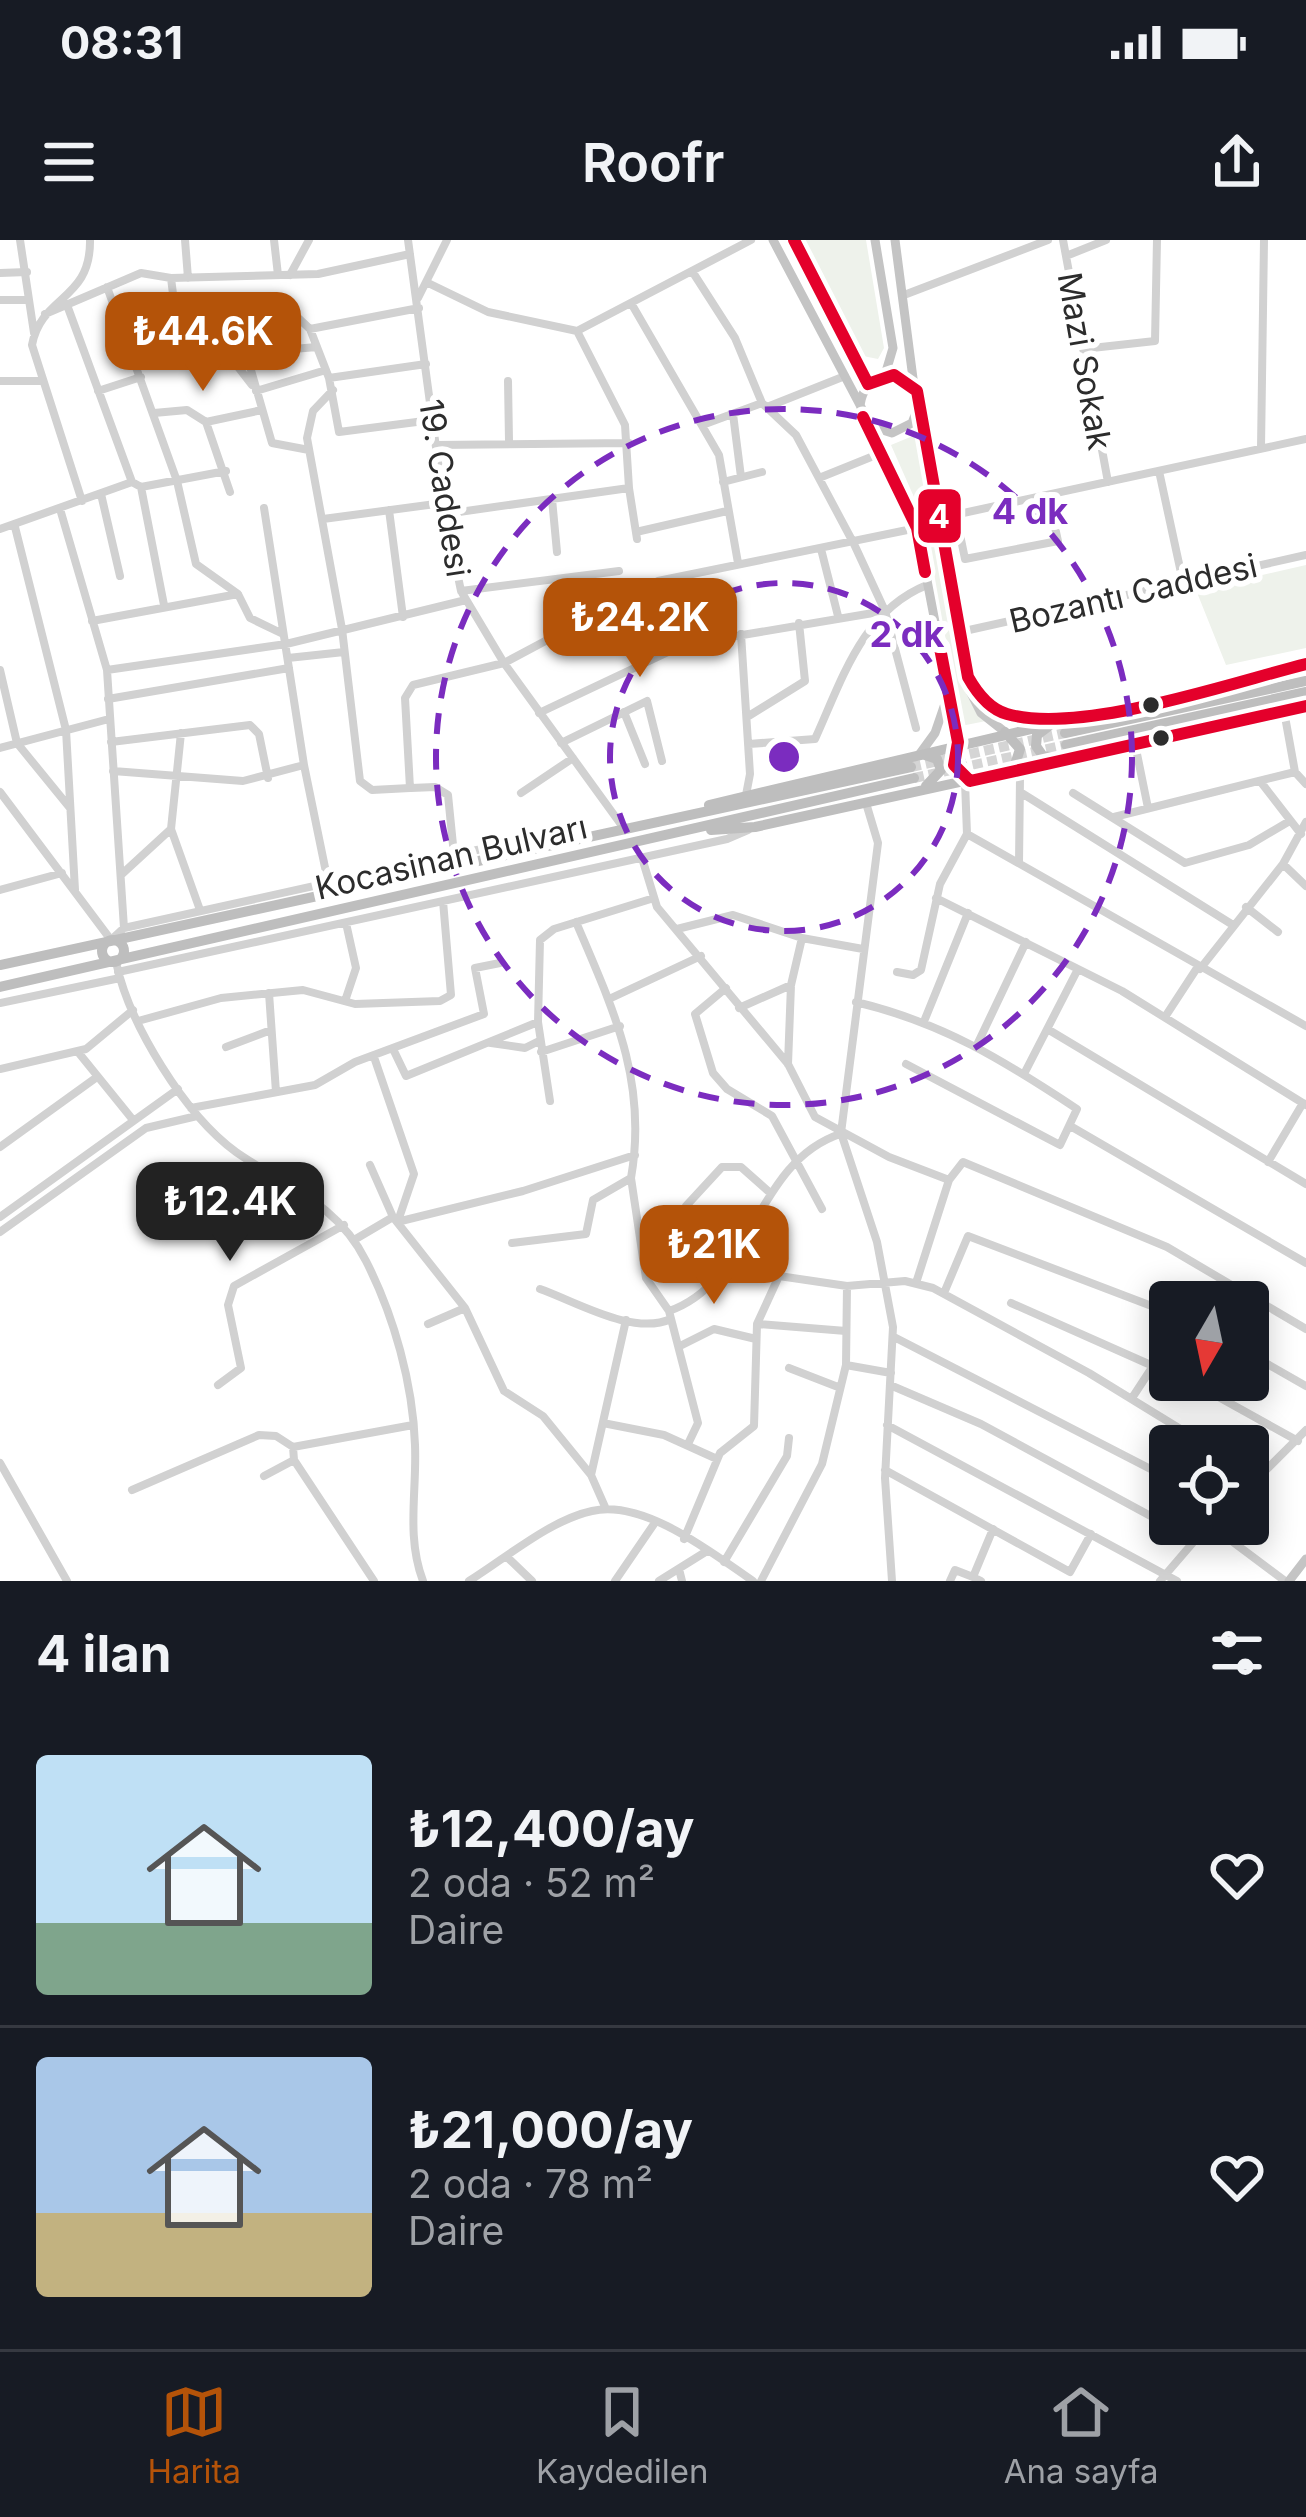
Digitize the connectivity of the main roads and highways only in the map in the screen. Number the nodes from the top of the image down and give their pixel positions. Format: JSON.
{"nodes":[{"id":1,"x":773,"y":240,"type":"edge"},
{"id":2,"x":794,"y":240,"type":"edge"},
{"id":3,"x":875,"y":240,"type":"edge"},
{"id":4,"x":895,"y":240,"type":"edge"},
{"id":5,"x":910,"y":332,"type":"junction"},
{"id":6,"x":891,"y":336,"type":"junction"},
{"id":7,"x":885,"y":375,"type":"junction"},
{"id":8,"x":868,"y":384,"type":"junction"},
{"id":9,"x":914,"y":386,"type":"junction"},
{"id":10,"x":920,"y":402,"type":"junction"},
{"id":11,"x":862,"y":411,"type":"junction"},
{"id":12,"x":1306,"y":664,"type":"edge"},
{"id":13,"x":968,"y":677,"type":"junction"},
{"id":14,"x":1306,"y":681,"type":"edge"},
{"id":15,"x":948,"y":692,"type":"junction"},
{"id":16,"x":1306,"y":692,"type":"edge"},
{"id":17,"x":1306,"y":706,"type":"edge"},
{"id":18,"x":1068,"y":717,"type":"junction"},
{"id":19,"x":1005,"y":732,"type":"junction"},
{"id":20,"x":958,"y":742,"type":"junction"},
{"id":21,"x":919,"y":755,"type":"junction"},
{"id":22,"x":1076,"y":757,"type":"junction"},
{"id":23,"x":1013,"y":771,"type":"junction"},
{"id":24,"x":912,"y":773,"type":"tunnel mouth"},
{"id":25,"x":967,"y":782,"type":"junction"},
{"id":26,"x":913,"y":793,"type":"junction"},
{"id":27,"x":673,"y":826,"type":"junction"},
{"id":28,"x":111,"y":940,"type":"junction"},
{"id":29,"x":0,"y":965,"type":"edge"},
{"id":30,"x":118,"y":971,"type":"junction"},
{"id":31,"x":0,"y":987,"type":"edge"},
{"id":32,"x":1306,"y":1559,"type":"edge"},
{"id":33,"x":1287,"y":1581,"type":"edge"}],
"edges":[{"from":1,"to":11,"type":"main road"},
{"from":2,"to":8,"type":"main road"},
{"from":3,"to":6,"type":"main road"},
{"from":4,"to":5,"type":"main road"},
{"from":5,"to":6,"type":"main road"},
{"from":5,"to":9,"type":"main road"},
{"from":6,"to":7,"type":"main road"},
{"from":7,"to":8,"type":"main road"},
{"from":7,"to":9,"type":"main road"},
{"from":8,"to":11,"type":"main road"},
{"from":9,"to":10,"type":"main road"},
{"from":10,"to":11,"type":"main road"},
{"from":10,"to":13,"type":"main road"},
{"from":11,"to":15,"type":"main road"},
{"from":12,"to":18,"type":"highway"},
{"from":13,"to":18,"type":"main road"},
{"from":13,"to":19,"type":"main road"},
{"from":14,"to":16,"type":"highway"},
{"from":15,"to":20,"type":"main road"},
{"from":15,"to":21,"type":"main road"},
{"from":17,"to":22,"type":"highway"},
{"from":18,"to":19,"type":"highway"},
{"from":18,"to":22,"type":"highway"},
{"from":19,"to":20,"type":"highway"},
{"from":19,"to":23,"type":"highway"},
{"from":20,"to":21,"type":"highway"},
{"from":20,"to":25,"type":"highway"},
{"from":21,"to":26,"type":"highway"},
{"from":21,"to":27,"type":"highway"},
{"from":22,"to":23,"type":"highway"},
{"from":23,"to":25,"type":"highway"},
{"from":24,"to":27,"type":"highway","name":"Kocasinan Bulvarı"},
{"from":25,"to":26,"type":"highway"},
{"from":26,"to":27,"type":"highway"},
{"from":27,"to":28,"type":"highway","name":"Kocasinan Bulvarı"},
{"from":27,"to":30,"type":"highway","name":"Kocasinan Bulvarı"},
{"from":28,"to":29,"type":"highway","name":"Kocasinan Bulvarı"},
{"from":28,"to":30,"type":"highway"},
{"from":30,"to":31,"type":"highway","name":"Kocasinan Bulvarı"},
{"from":32,"to":33,"type":"main road"}]}
